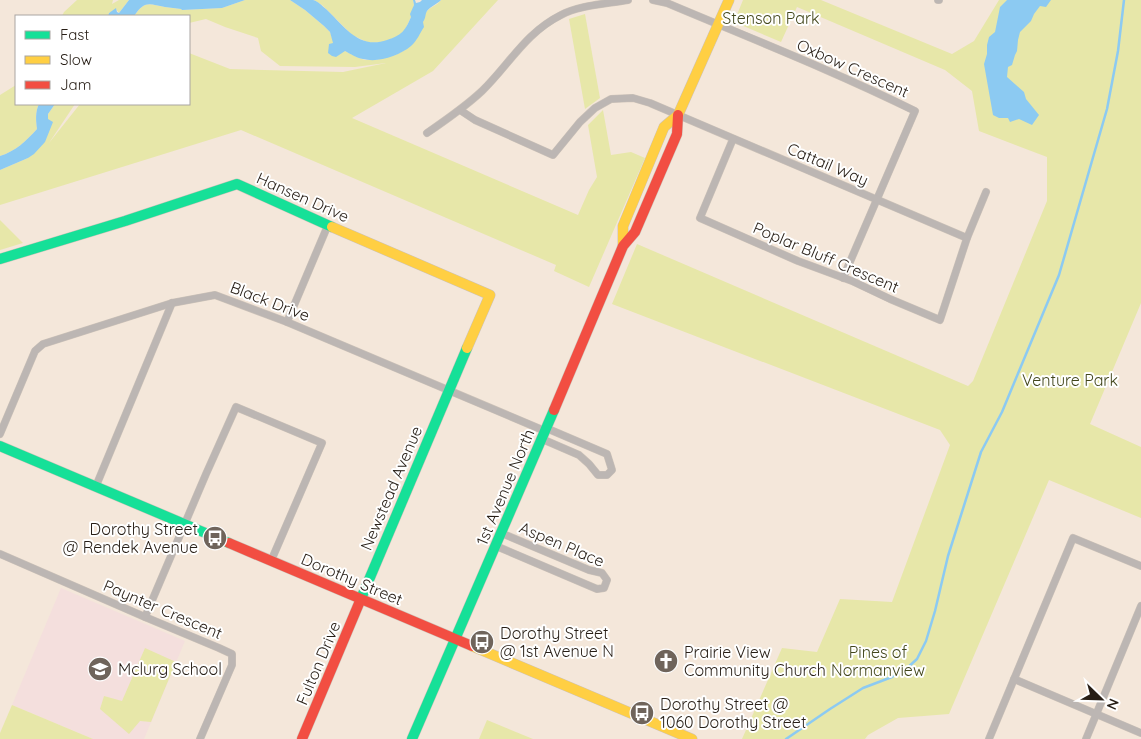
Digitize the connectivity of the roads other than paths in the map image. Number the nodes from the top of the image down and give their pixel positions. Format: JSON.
{"nodes":[{"id":1,"x":628,"y":0,"type":"edge"},
{"id":2,"x":653,"y":0,"type":"edge"},
{"id":3,"x":729,"y":0,"type":"edge"},
{"id":4,"x":718,"y":25,"type":"junction"},
{"id":5,"x":460,"y":110,"type":"junction"},
{"id":6,"x":678,"y":115,"type":"junction"},
{"id":7,"x":427,"y":133,"type":"dead end"},
{"id":8,"x":733,"y":139,"type":"junction"},
{"id":9,"x":986,"y":192,"type":"dead end"},
{"id":10,"x":876,"y":199,"type":"junction"},
{"id":11,"x":328,"y":225,"type":"junction"},
{"id":12,"x":967,"y":238,"type":"junction"},
{"id":13,"x":0,"y":259,"type":"edge"},
{"id":14,"x":843,"y":278,"type":"junction"},
{"id":15,"x":172,"y":303,"type":"junction"},
{"id":16,"x":287,"y":322,"type":"junction"},
{"id":17,"x":448,"y":390,"type":"junction"},
{"id":18,"x":544,"y":433,"type":"junction"},
{"id":19,"x":0,"y":434,"type":"edge"},
{"id":20,"x":0,"y":446,"type":"edge"},
{"id":21,"x":96,"y":486,"type":"junction"},
{"id":22,"x":184,"y":524,"type":"junction"},
{"id":23,"x":501,"y":534,"type":"junction"},
{"id":24,"x":496,"y":546,"type":"junction"},
{"id":25,"x":0,"y":554,"type":"edge"},
{"id":26,"x":271,"y":561,"type":"junction"},
{"id":27,"x":1141,"y":566,"type":"edge"},
{"id":28,"x":361,"y":599,"type":"junction"},
{"id":29,"x":1141,"y":606,"type":"edge"},
{"id":30,"x":145,"y":617,"type":"junction"},
{"id":31,"x":454,"y":639,"type":"junction"},
{"id":32,"x":1014,"y":679,"type":"junction"},
{"id":33,"x":1097,"y":714,"type":"junction"},
{"id":34,"x":1141,"y":733,"type":"edge"},
{"id":35,"x":200,"y":739,"type":"edge"},
{"id":36,"x":302,"y":739,"type":"edge"},
{"id":37,"x":412,"y":739,"type":"edge"},
{"id":38,"x":692,"y":739,"type":"edge"},
{"id":39,"x":989,"y":739,"type":"edge"},
{"id":40,"x":1086,"y":739,"type":"edge"}],
"edges":[{"from":1,"to":5,"type":"street"},
{"from":2,"to":4,"type":"street"},
{"from":3,"to":4,"type":"street","name":"1st Avenue North"},
{"from":4,"to":6,"type":"street","name":"1st Avenue North"},
{"from":4,"to":10,"type":"street","name":"Oxbow Crescent"},
{"from":5,"to":6,"type":"street","name":"Cattail Way"},
{"from":5,"to":7,"type":"street"},
{"from":6,"to":8,"type":"street","name":"Cattail Way"},
{"from":6,"to":18,"type":"street","name":"1st Avenue North"},
{"from":8,"to":10,"type":"street","name":"Cattail Way"},
{"from":8,"to":14,"type":"street","name":"Poplar Bluff Crescent"},
{"from":9,"to":12,"type":"street"},
{"from":10,"to":12,"type":"street","name":"Cattail Way"},
{"from":10,"to":14,"type":"street"},
{"from":11,"to":13,"type":"street","name":"Hansen Drive"},
{"from":11,"to":16,"type":"street"},
{"from":11,"to":17,"type":"street","name":"Hansen Drive"},
{"from":12,"to":14,"type":"street","name":"Poplar Bluff Crescent"},
{"from":15,"to":16,"type":"street","name":"Black Drive"},
{"from":15,"to":19,"type":"street","name":"Black Drive"},
{"from":15,"to":21,"type":"street"},
{"from":16,"to":17,"type":"street","name":"Black Drive"},
{"from":17,"to":18,"type":"street","name":"Black Drive"},
{"from":17,"to":28,"type":"street","name":"Newstead Avenue"},
{"from":18,"to":18,"type":"street"},
{"from":18,"to":23,"type":"street","name":"1st Avenue North"},
{"from":20,"to":21,"type":"street","name":"Dorothy Street"},
{"from":21,"to":22,"type":"street","name":"Dorothy Street"},
{"from":22,"to":26,"type":"street","name":"Dorothy Street"},
{"from":22,"to":26,"type":"street"},
{"from":22,"to":30,"type":"street"},
{"from":23,"to":24,"type":"street","name":"1st Avenue North"},
{"from":23,"to":24,"type":"street","name":"Aspen Place"},
{"from":24,"to":31,"type":"street","name":"1st Avenue North"},
{"from":25,"to":30,"type":"street","name":"Paynter Crescent"},
{"from":26,"to":28,"type":"street","name":"Dorothy Street"},
{"from":27,"to":32,"type":"street"},
{"from":28,"to":31,"type":"street","name":"Dorothy Street"},
{"from":28,"to":36,"type":"street","name":"Fulton Drive"},
{"from":29,"to":33,"type":"street"},
{"from":30,"to":35,"type":"street","name":"Paynter Crescent"},
{"from":31,"to":37,"type":"street","name":"1st Avenue North"},
{"from":31,"to":38,"type":"street","name":"Dorothy Street"},
{"from":32,"to":33,"type":"street"},
{"from":32,"to":39,"type":"street"},
{"from":33,"to":34,"type":"street"},
{"from":33,"to":40,"type":"street"}]}
